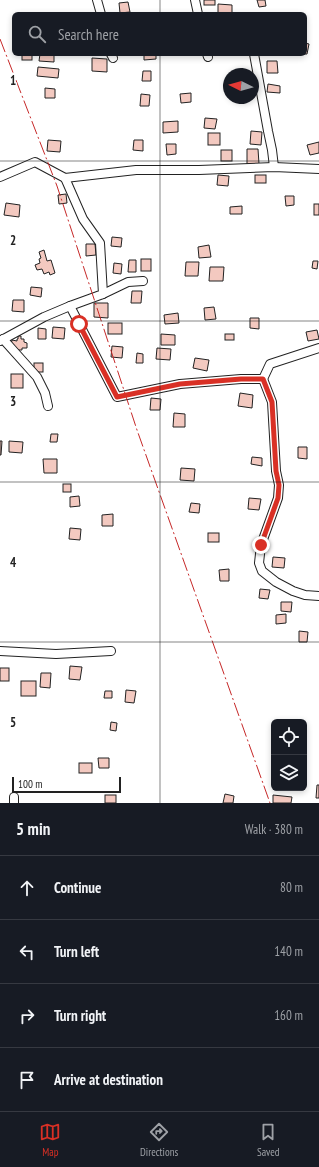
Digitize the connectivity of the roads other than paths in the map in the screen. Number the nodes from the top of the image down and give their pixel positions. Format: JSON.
{"nodes":[{"id":1,"x":97,"y":0,"type":"edge"},
{"id":2,"x":195,"y":0,"type":"edge"},
{"id":3,"x":100,"y":12,"type":"edge"},
{"id":4,"x":198,"y":12,"type":"edge"},
{"id":5,"x":254,"y":56,"type":"edge"},
{"id":6,"x":274,"y":167,"type":"junction"},
{"id":7,"x":319,"y":169,"type":"edge"},
{"id":8,"x":0,"y":178,"type":"edge"},
{"id":9,"x":66,"y":178,"type":"junction"},
{"id":10,"x":142,"y":281,"type":"dead end"},
{"id":11,"x":104,"y":294,"type":"junction"},
{"id":12,"x":70,"y":306,"type":"junction"},
{"id":13,"x":2,"y":340,"type":"edge"},
{"id":14,"x":319,"y":348,"type":"edge"},
{"id":15,"x":263,"y":379,"type":"junction"},
{"id":16,"x":48,"y":406,"type":"dead end"},
{"id":17,"x":319,"y":596,"type":"edge"},
{"id":18,"x":0,"y":651,"type":"edge"},
{"id":19,"x":111,"y":651,"type":"dead end"}],
"edges":[{"from":1,"to":3,"type":"street"},
{"from":2,"to":4,"type":"street"},
{"from":5,"to":6,"type":"street"},
{"from":6,"to":7,"type":"street"},
{"from":6,"to":9,"type":"street"},
{"from":8,"to":9,"type":"street"},
{"from":9,"to":11,"type":"street"},
{"from":10,"to":11,"type":"street"},
{"from":11,"to":12,"type":"street"},
{"from":12,"to":13,"type":"street"},
{"from":12,"to":15,"type":"street"},
{"from":13,"to":16,"type":"street"},
{"from":14,"to":15,"type":"street"},
{"from":15,"to":17,"type":"street"},
{"from":18,"to":19,"type":"street"}]}
